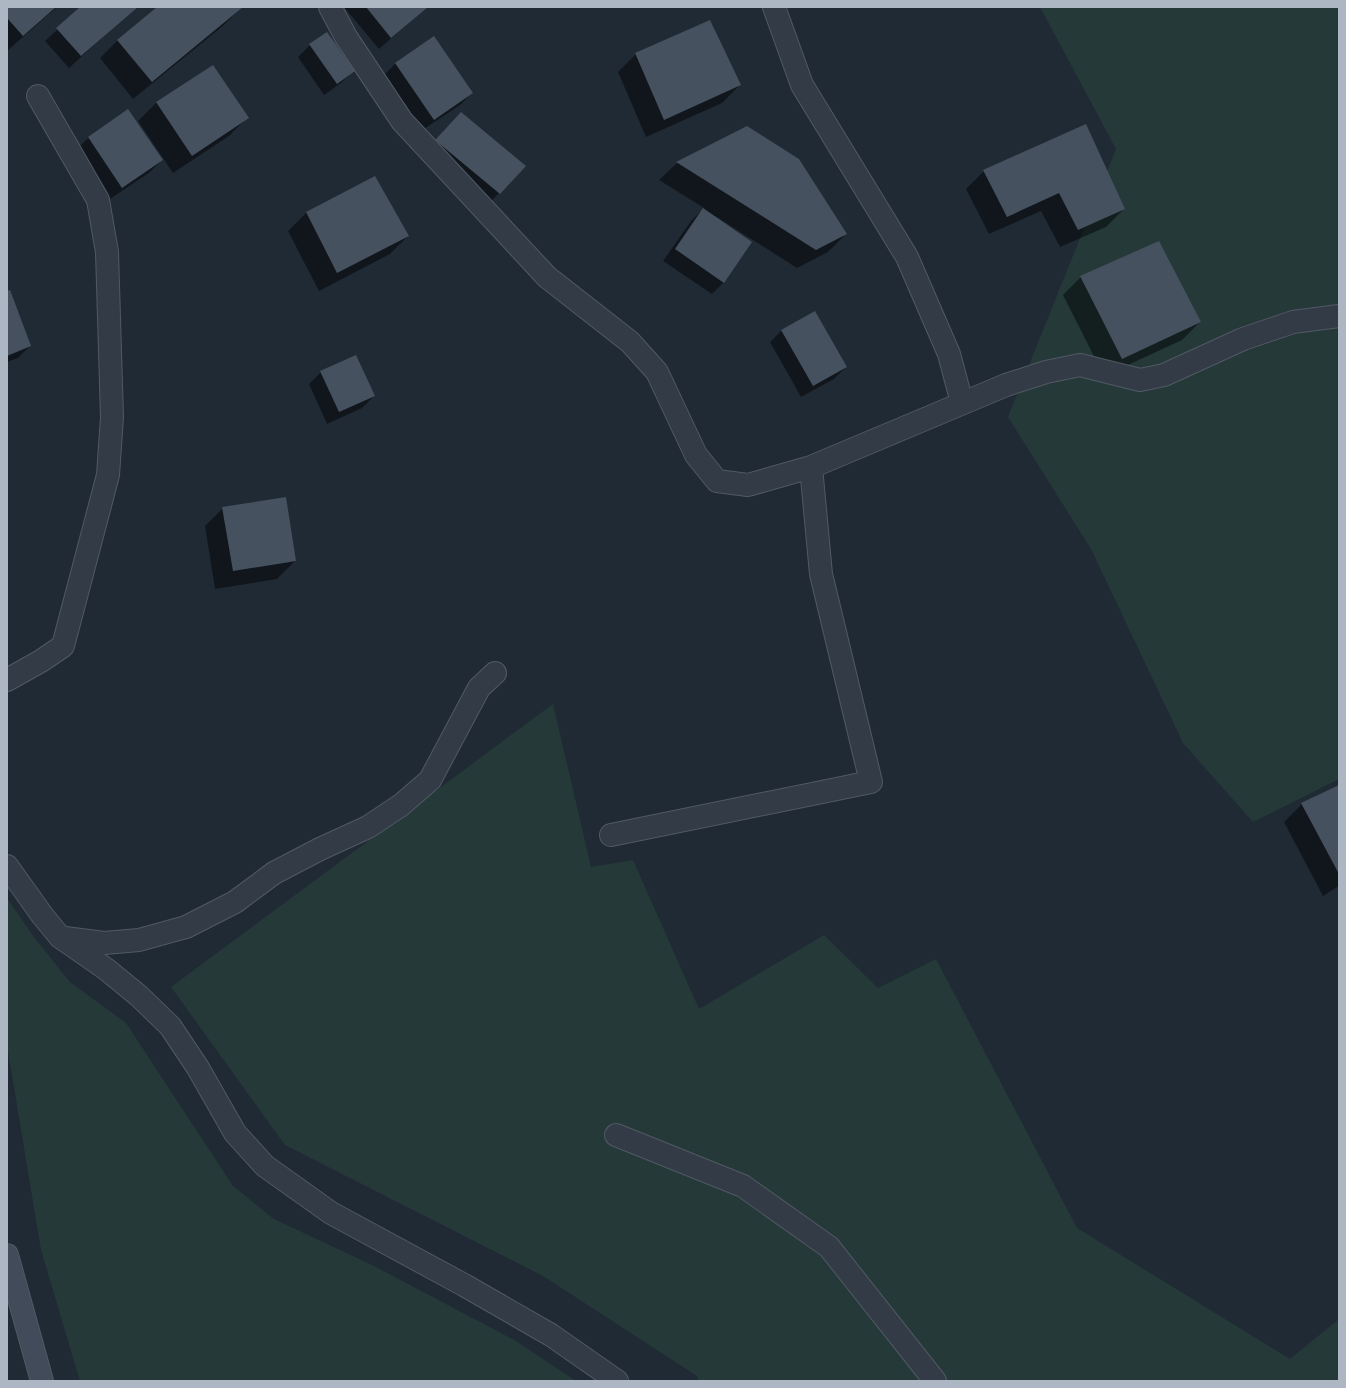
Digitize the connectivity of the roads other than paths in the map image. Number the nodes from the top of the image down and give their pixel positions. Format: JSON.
{"nodes":[{"id":1,"x":330,"y":7,"type":"edge"},
{"id":2,"x":774,"y":7,"type":"edge"},
{"id":3,"x":38,"y":96,"type":"dead end"},
{"id":4,"x":1339,"y":316,"type":"edge"},
{"id":5,"x":962,"y":403,"type":"junction"},
{"id":6,"x":812,"y":466,"type":"junction"},
{"id":7,"x":496,"y":673,"type":"dead end"},
{"id":8,"x":7,"y":680,"type":"edge"},
{"id":9,"x":611,"y":835,"type":"dead end"},
{"id":10,"x":7,"y":866,"type":"edge"},
{"id":11,"x":60,"y":937,"type":"junction"},
{"id":12,"x":616,"y":1135,"type":"dead end"},
{"id":13,"x":7,"y":1255,"type":"edge"},
{"id":14,"x":42,"y":1381,"type":"edge"},
{"id":15,"x":617,"y":1381,"type":"edge"},
{"id":16,"x":935,"y":1381,"type":"edge"}],
"edges":[{"from":1,"to":6,"type":"street"},
{"from":2,"to":5,"type":"street"},
{"from":3,"to":8,"type":"street"},
{"from":4,"to":5,"type":"street"},
{"from":5,"to":6,"type":"street"},
{"from":6,"to":9,"type":"street"},
{"from":7,"to":11,"type":"street"},
{"from":10,"to":11,"type":"street"},
{"from":11,"to":15,"type":"street"},
{"from":12,"to":16,"type":"street"},
{"from":13,"to":14,"type":"main road"}]}
